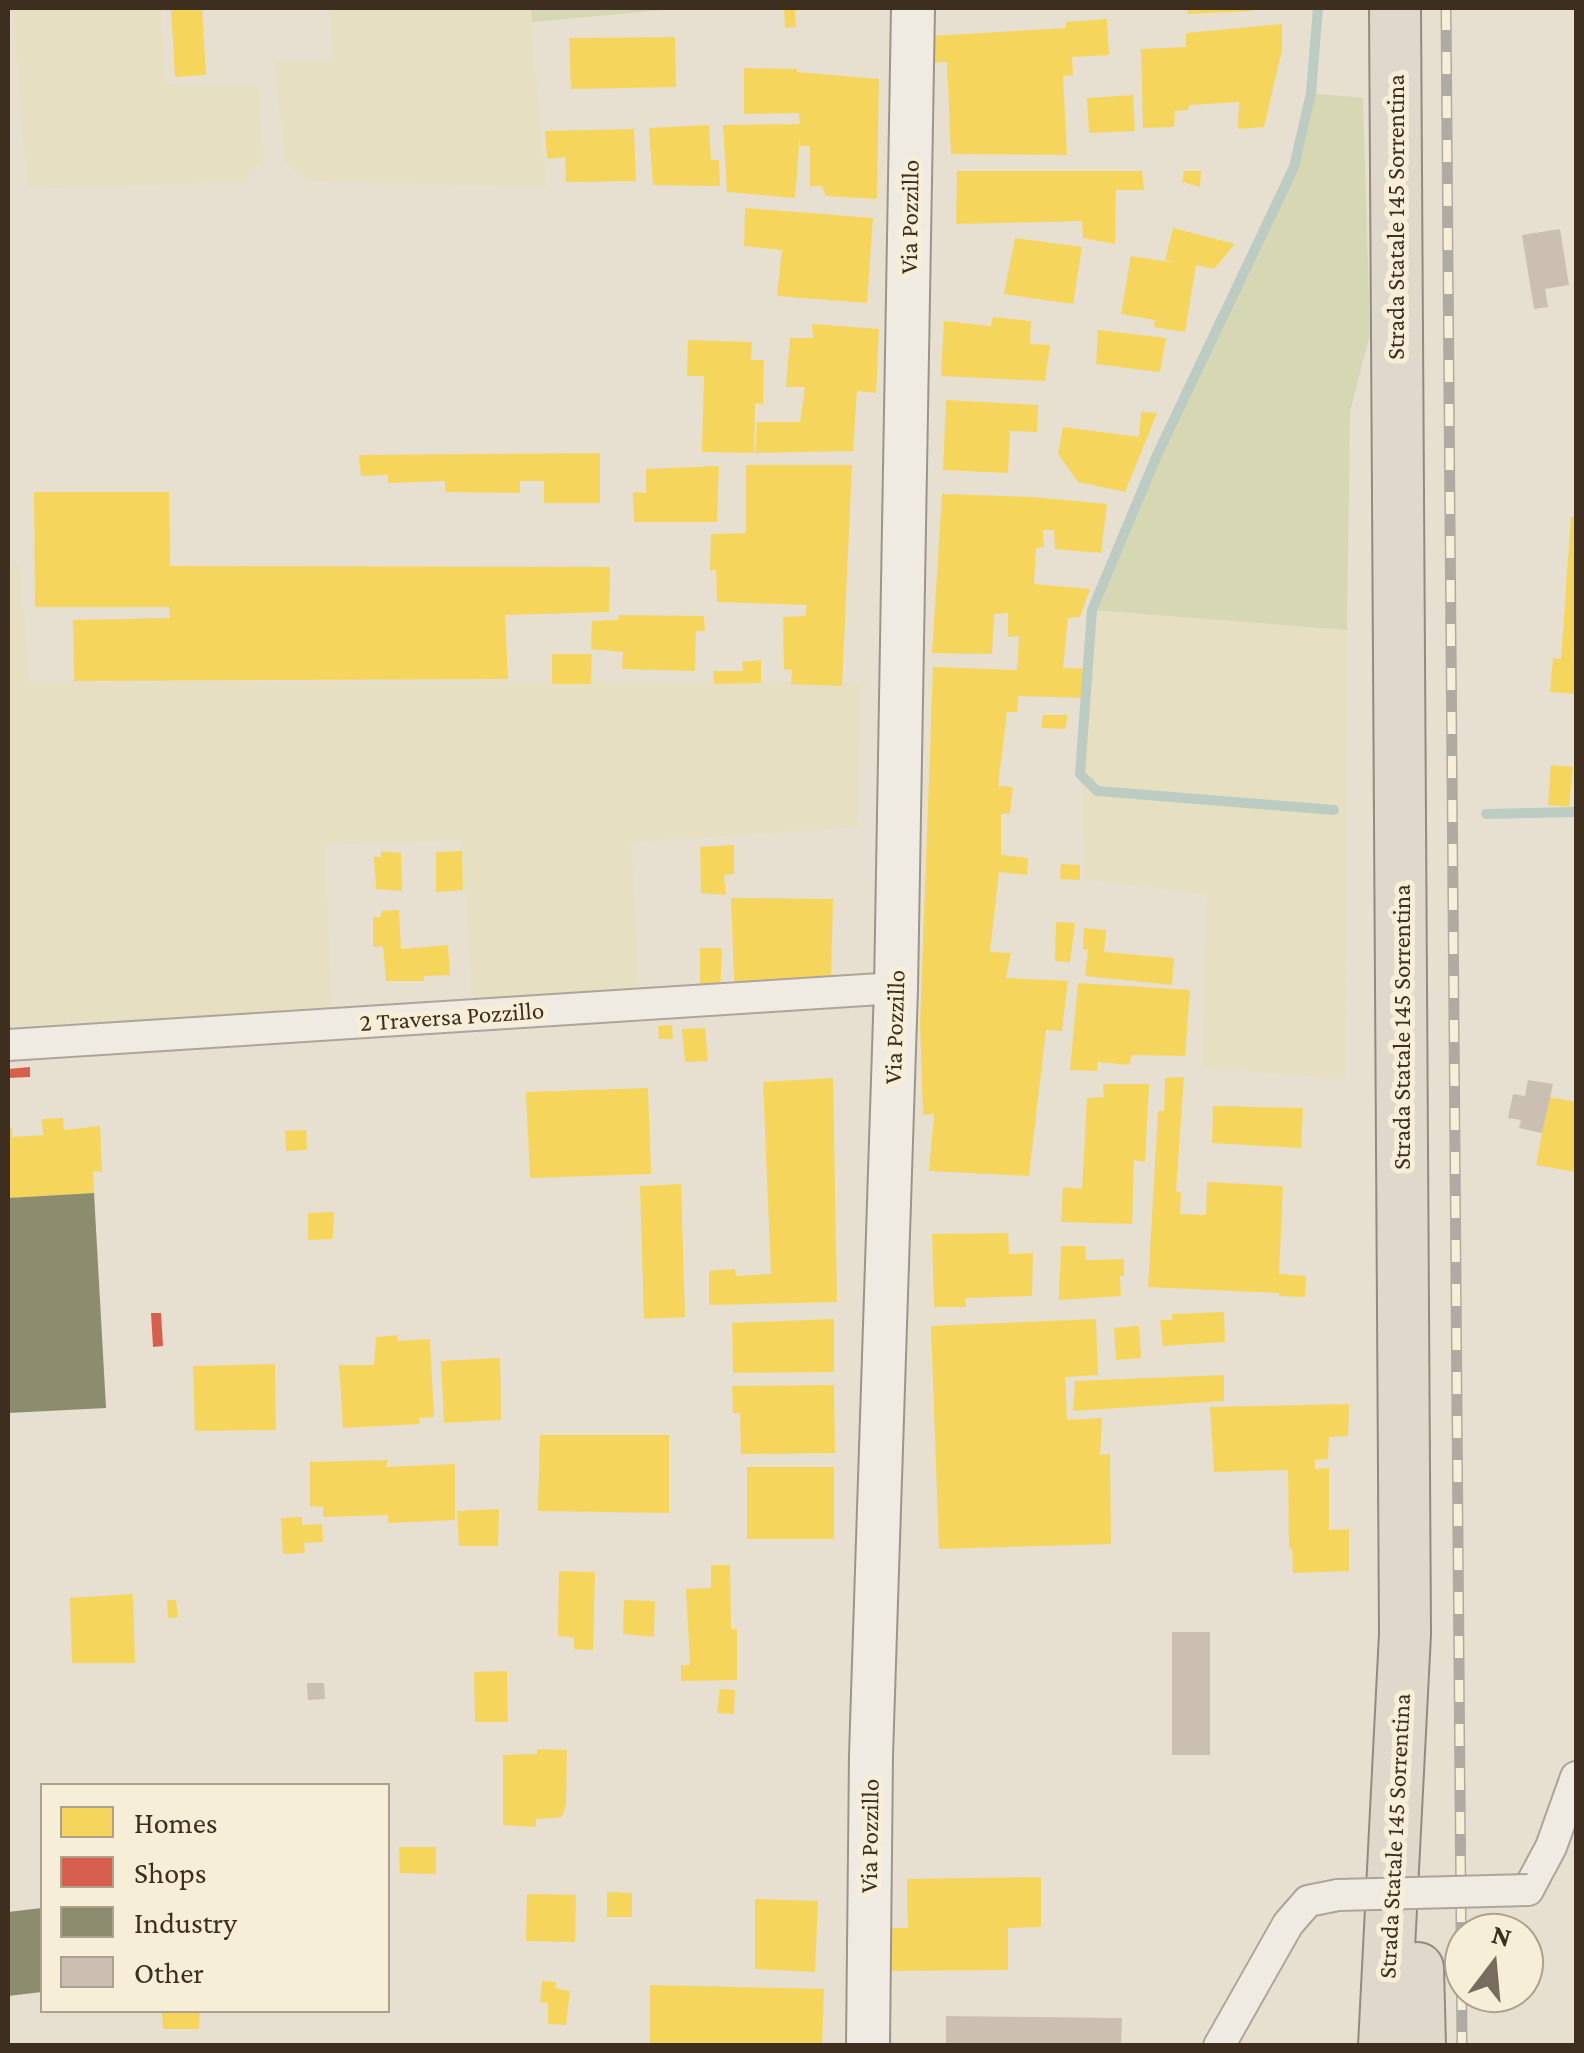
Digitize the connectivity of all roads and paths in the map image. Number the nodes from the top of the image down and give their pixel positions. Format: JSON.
{"nodes":[{"id":1,"x":913,"y":8,"type":"edge"},
{"id":2,"x":1395,"y":8,"type":"edge"},
{"id":3,"x":896,"y":988,"type":"junction"},
{"id":4,"x":8,"y":1046,"type":"edge"},
{"id":5,"x":1398,"y":1774,"type":"junction"},
{"id":6,"x":1576,"y":1777,"type":"edge"},
{"id":7,"x":868,"y":2046,"type":"edge"},
{"id":8,"x":1219,"y":2046,"type":"edge"},
{"id":9,"x":1384,"y":2046,"type":"edge"},
{"id":10,"x":1420,"y":2046,"type":"edge"}],
"edges":[{"from":1,"to":3,"type":"main road","name":"Via Pozzillo"},
{"from":2,"to":5,"type":"highway","name":"Strada Statale 145 Sorrentina"},
{"from":3,"to":4,"type":"street","name":"2 Traversa Pozzillo"},
{"from":3,"to":7,"type":"main road","name":"Via Pozzillo"},
{"from":5,"to":9,"type":"highway","name":"Strada Statale 145 Sorrentina"},
{"from":5,"to":10,"type":"highway"},
{"from":6,"to":8,"type":"street","bridge":true}]}
